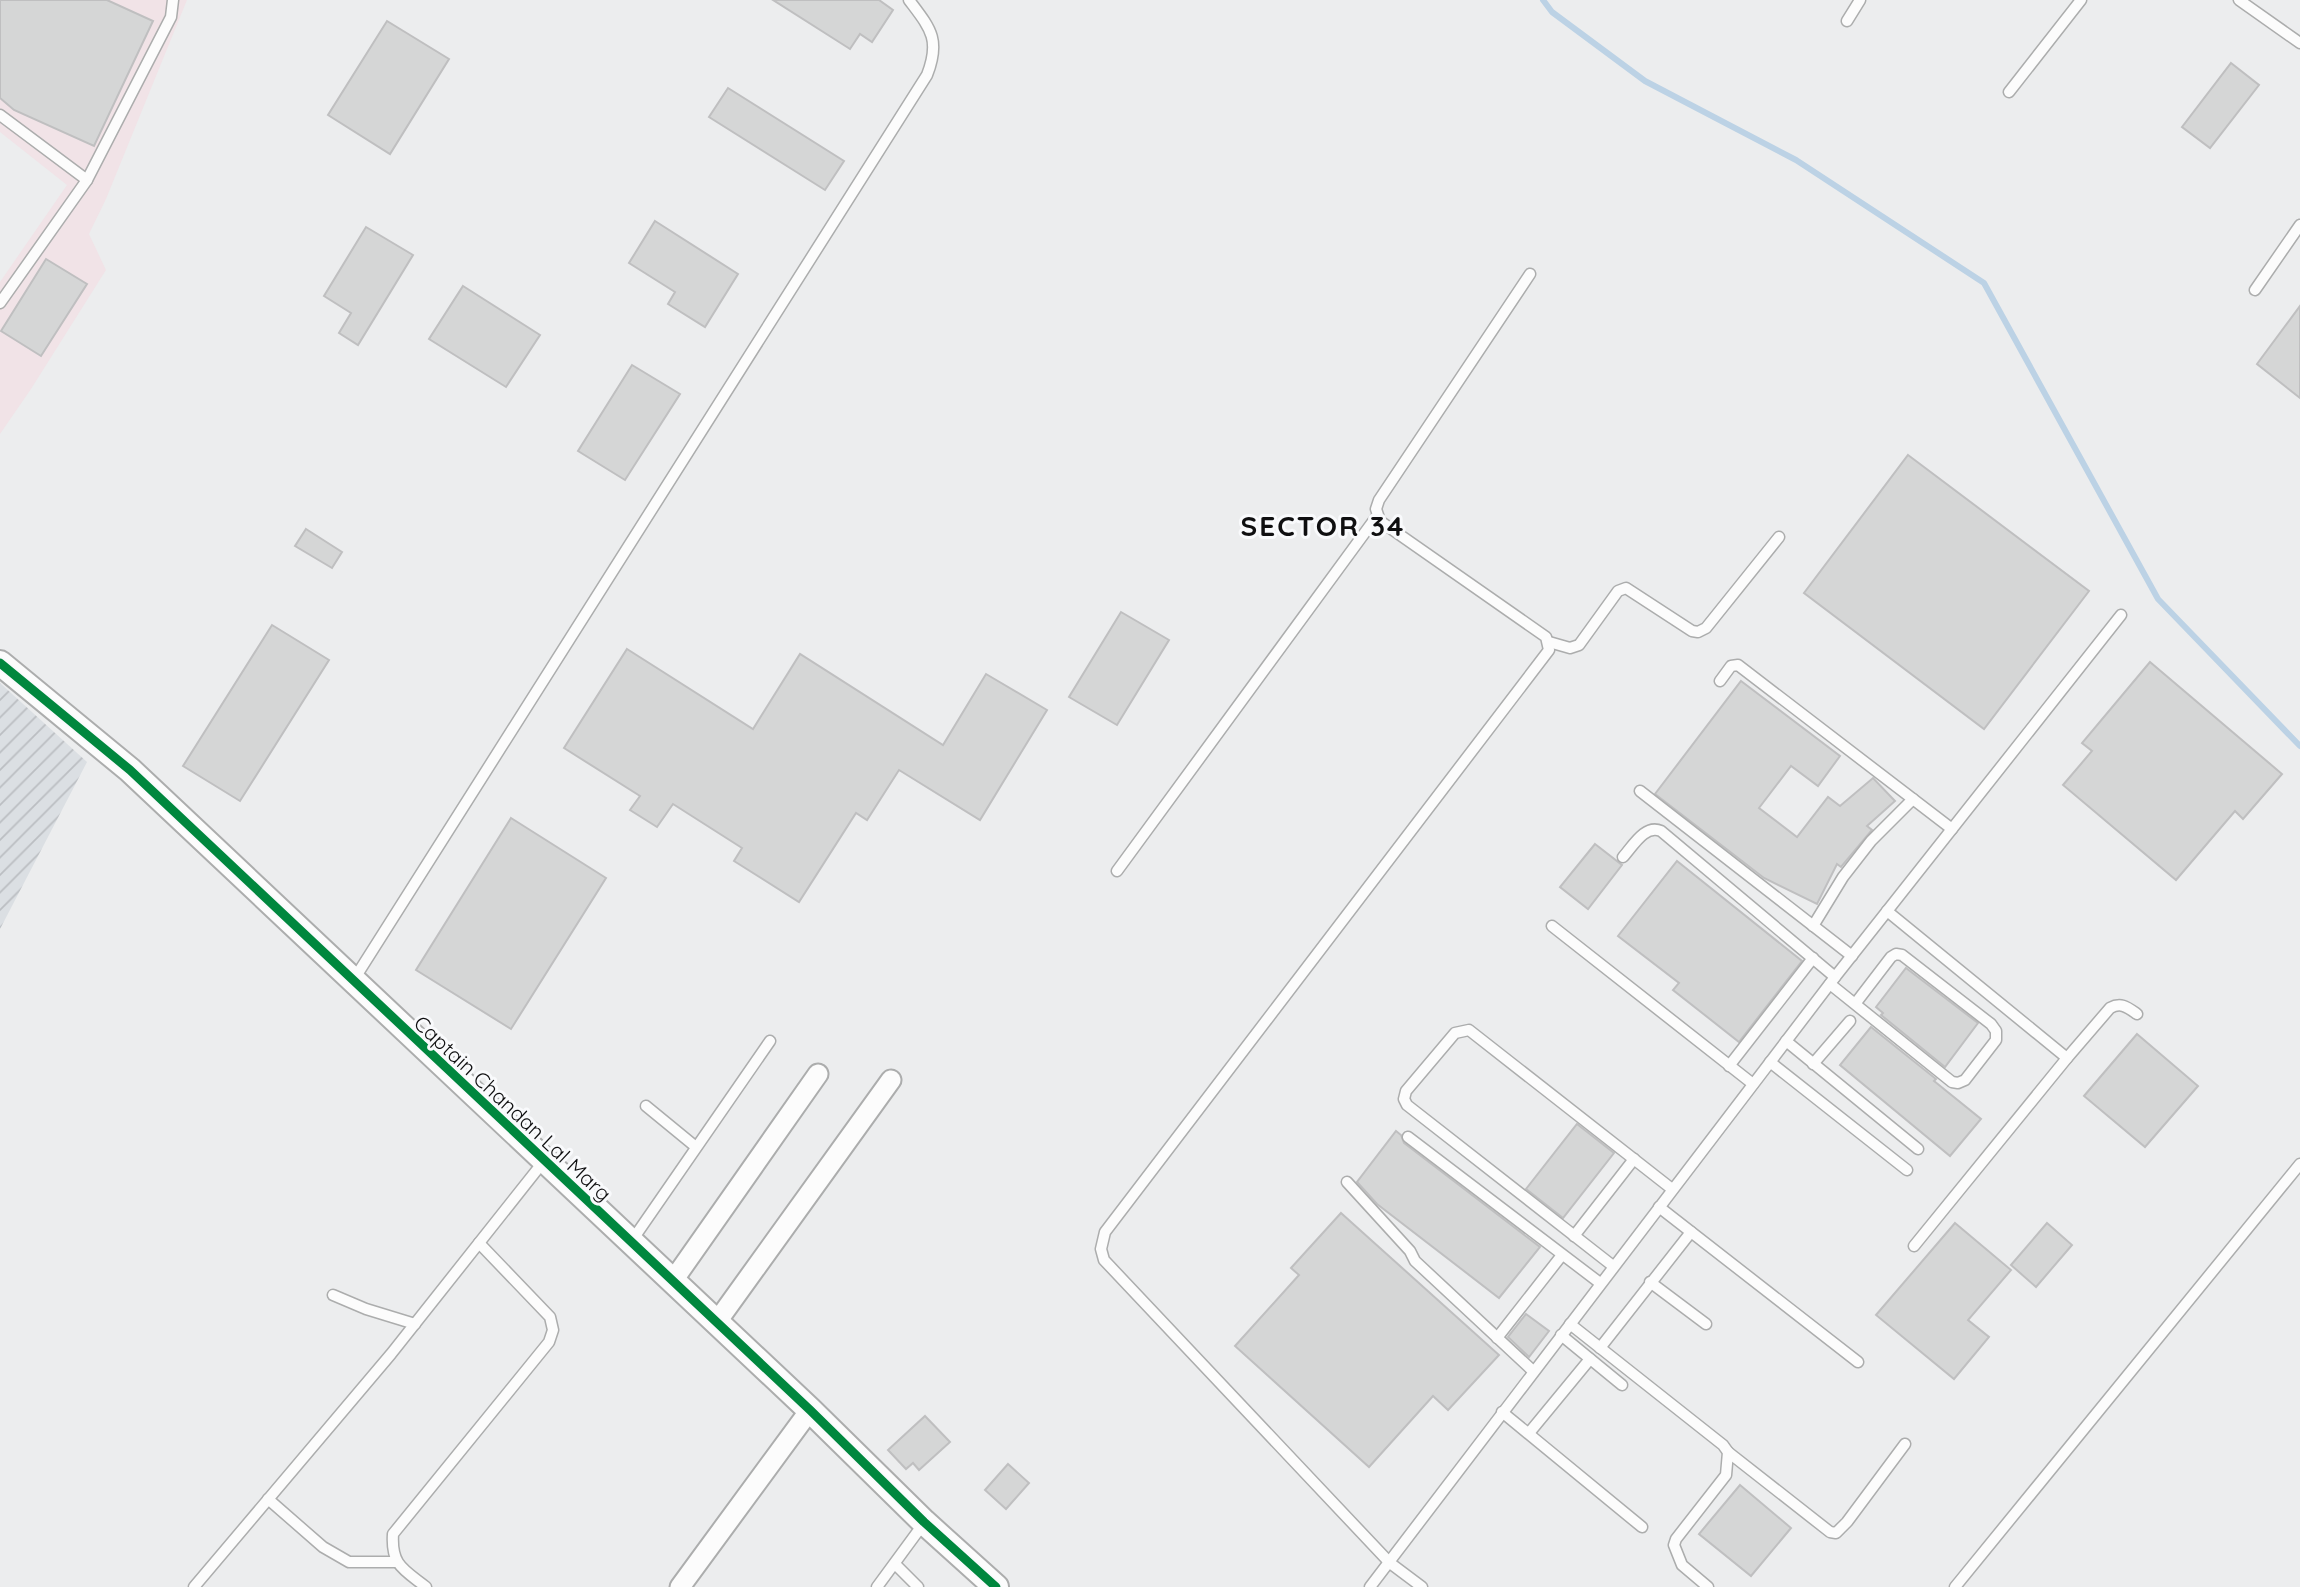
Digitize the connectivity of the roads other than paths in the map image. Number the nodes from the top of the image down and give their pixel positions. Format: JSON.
{"nodes":[{"id":1,"x":173,"y":0,"type":"edge"},
{"id":2,"x":909,"y":0,"type":"edge"},
{"id":3,"x":1860,"y":0,"type":"edge"},
{"id":4,"x":2081,"y":0,"type":"edge"},
{"id":5,"x":2239,"y":0,"type":"edge"},
{"id":6,"x":1847,"y":21,"type":"dead end"},
{"id":7,"x":2300,"y":43,"type":"edge"},
{"id":8,"x":2009,"y":92,"type":"dead end"},
{"id":9,"x":0,"y":115,"type":"edge"},
{"id":10,"x":87,"y":180,"type":"junction"},
{"id":11,"x":2300,"y":225,"type":"edge"},
{"id":12,"x":1530,"y":274,"type":"dead end"},
{"id":13,"x":2255,"y":290,"type":"dead end"},
{"id":14,"x":0,"y":303,"type":"edge"},
{"id":15,"x":1377,"y":516,"type":"junction"},
{"id":16,"x":1779,"y":537,"type":"dead end"},
{"id":17,"x":2121,"y":615,"type":"dead end"},
{"id":18,"x":1549,"y":642,"type":"junction"},
{"id":19,"x":0,"y":663,"type":"edge"},
{"id":20,"x":1720,"y":681,"type":"dead end"},
{"id":21,"x":1640,"y":791,"type":"dead end"},
{"id":22,"x":1913,"y":799,"type":"junction"},
{"id":23,"x":1952,"y":830,"type":"junction"},
{"id":24,"x":1623,"y":857,"type":"dead end"},
{"id":25,"x":1117,"y":871,"type":"dead end"},
{"id":26,"x":1887,"y":911,"type":"junction"},
{"id":27,"x":1552,"y":926,"type":"dead end"},
{"id":28,"x":1813,"y":926,"type":"junction"},
{"id":29,"x":1852,"y":956,"type":"junction"},
{"id":30,"x":1813,"y":958,"type":"junction"},
{"id":31,"x":1833,"y":980,"type":"junction"},
{"id":32,"x":353,"y":981,"type":"junction"},
{"id":33,"x":1855,"y":1004,"type":"junction"},
{"id":34,"x":2137,"y":1014,"type":"dead end"},
{"id":35,"x":1850,"y":1021,"type":"dead end"},
{"id":36,"x":771,"y":1041,"type":"dead end"},
{"id":37,"x":1786,"y":1041,"type":"junction"},
{"id":38,"x":2067,"y":1058,"type":"junction"},
{"id":39,"x":1770,"y":1062,"type":"junction"},
{"id":40,"x":1813,"y":1064,"type":"junction"},
{"id":41,"x":1729,"y":1066,"type":"junction"},
{"id":42,"x":818,"y":1073,"type":"dead end"},
{"id":43,"x":891,"y":1080,"type":"dead end"},
{"id":44,"x":1753,"y":1084,"type":"junction"},
{"id":45,"x":646,"y":1106,"type":"dead end"},
{"id":46,"x":1408,"y":1137,"type":"dead end"},
{"id":47,"x":696,"y":1147,"type":"junction"},
{"id":48,"x":1917,"y":1149,"type":"dead end"},
{"id":49,"x":1634,"y":1159,"type":"junction"},
{"id":50,"x":544,"y":1161,"type":"junction"},
{"id":51,"x":2300,"y":1164,"type":"edge"},
{"id":52,"x":1907,"y":1170,"type":"dead end"},
{"id":53,"x":1347,"y":1182,"type":"dead end"},
{"id":54,"x":1672,"y":1189,"type":"junction"},
{"id":55,"x":1659,"y":1207,"type":"junction"},
{"id":56,"x":1691,"y":1232,"type":"junction"},
{"id":57,"x":1574,"y":1236,"type":"junction"},
{"id":58,"x":631,"y":1242,"type":"junction"},
{"id":59,"x":479,"y":1243,"type":"junction"},
{"id":60,"x":1914,"y":1246,"type":"dead end"},
{"id":61,"x":1562,"y":1255,"type":"junction"},
{"id":62,"x":1613,"y":1266,"type":"junction"},
{"id":63,"x":672,"y":1282,"type":"junction"},
{"id":64,"x":1650,"y":1282,"type":"junction"},
{"id":65,"x":1600,"y":1283,"type":"junction"},
{"id":66,"x":333,"y":1296,"type":"dead end"},
{"id":67,"x":716,"y":1323,"type":"junction"},
{"id":68,"x":415,"y":1324,"type":"junction"},
{"id":69,"x":1570,"y":1324,"type":"junction"},
{"id":70,"x":1706,"y":1324,"type":"dead end"},
{"id":71,"x":1561,"y":1335,"type":"junction"},
{"id":72,"x":1497,"y":1338,"type":"junction"},
{"id":73,"x":1600,"y":1348,"type":"junction"},
{"id":74,"x":1590,"y":1359,"type":"junction"},
{"id":75,"x":1858,"y":1362,"type":"dead end"},
{"id":76,"x":1533,"y":1371,"type":"junction"},
{"id":77,"x":1622,"y":1385,"type":"dead end"},
{"id":78,"x":810,"y":1410,"type":"junction"},
{"id":79,"x":1502,"y":1412,"type":"junction"},
{"id":80,"x":1529,"y":1433,"type":"junction"},
{"id":81,"x":1905,"y":1444,"type":"dead end"},
{"id":82,"x":1728,"y":1452,"type":"junction"},
{"id":83,"x":268,"y":1499,"type":"junction"},
{"id":84,"x":924,"y":1522,"type":"junction"},
{"id":85,"x":1642,"y":1527,"type":"dead end"},
{"id":86,"x":396,"y":1562,"type":"junction"},
{"id":87,"x":1390,"y":1563,"type":"junction"},
{"id":88,"x":896,"y":1565,"type":"junction"},
{"id":89,"x":194,"y":1587,"type":"edge"},
{"id":90,"x":426,"y":1587,"type":"edge"},
{"id":91,"x":680,"y":1587,"type":"edge"},
{"id":92,"x":877,"y":1587,"type":"edge"},
{"id":93,"x":918,"y":1587,"type":"edge"},
{"id":94,"x":996,"y":1587,"type":"edge"},
{"id":95,"x":1370,"y":1587,"type":"edge"},
{"id":96,"x":1422,"y":1587,"type":"edge"},
{"id":97,"x":1708,"y":1587,"type":"edge"},
{"id":98,"x":1955,"y":1587,"type":"edge"}],
"edges":[{"from":1,"to":10,"type":"lane"},
{"from":2,"to":32,"type":"lane"},
{"from":3,"to":6,"type":"lane"},
{"from":4,"to":8,"type":"lane"},
{"from":5,"to":7,"type":"lane"},
{"from":9,"to":10,"type":"lane"},
{"from":10,"to":14,"type":"lane"},
{"from":11,"to":13,"type":"lane"},
{"from":12,"to":15,"type":"lane"},
{"from":15,"to":18,"type":"lane"},
{"from":15,"to":25,"type":"lane"},
{"from":16,"to":18,"type":"lane"},
{"from":17,"to":23,"type":"lane"},
{"from":18,"to":87,"type":"lane"},
{"from":19,"to":32,"type":"street","name":"Captain Chandan Lal Marg"},
{"from":20,"to":22,"type":"lane"},
{"from":21,"to":28,"type":"lane"},
{"from":22,"to":23,"type":"lane"},
{"from":22,"to":28,"type":"lane"},
{"from":23,"to":26,"type":"lane"},
{"from":24,"to":30,"type":"lane"},
{"from":26,"to":29,"type":"lane"},
{"from":26,"to":38,"type":"lane"},
{"from":27,"to":41,"type":"lane"},
{"from":28,"to":29,"type":"lane"},
{"from":29,"to":31,"type":"lane"},
{"from":30,"to":31,"type":"lane"},
{"from":30,"to":41,"type":"lane"},
{"from":31,"to":33,"type":"lane"},
{"from":31,"to":37,"type":"lane"},
{"from":32,"to":50,"type":"street","name":"Captain Chandan Lal Marg"},
{"from":33,"to":33,"type":"lane"},
{"from":34,"to":38,"type":"lane"},
{"from":35,"to":40,"type":"lane"},
{"from":36,"to":47,"type":"lane"},
{"from":37,"to":39,"type":"lane"},
{"from":37,"to":40,"type":"lane"},
{"from":38,"to":60,"type":"lane"},
{"from":39,"to":44,"type":"lane"},
{"from":39,"to":52,"type":"lane"},
{"from":40,"to":48,"type":"lane"},
{"from":41,"to":44,"type":"lane"},
{"from":42,"to":63,"type":"street"},
{"from":43,"to":67,"type":"street"},
{"from":44,"to":54,"type":"lane"},
{"from":45,"to":47,"type":"lane"},
{"from":46,"to":61,"type":"lane"},
{"from":47,"to":58,"type":"lane"},
{"from":49,"to":54,"type":"lane"},
{"from":49,"to":57,"type":"lane"},
{"from":49,"to":57,"type":"lane"},
{"from":50,"to":58,"type":"street","name":"Captain Chandan Lal Marg"},
{"from":50,"to":59,"type":"lane"},
{"from":51,"to":98,"type":"lane"},
{"from":53,"to":72,"type":"lane"},
{"from":54,"to":55,"type":"lane"},
{"from":55,"to":56,"type":"lane"},
{"from":55,"to":62,"type":"lane"},
{"from":56,"to":64,"type":"lane"},
{"from":56,"to":75,"type":"lane"},
{"from":57,"to":62,"type":"lane"},
{"from":58,"to":63,"type":"street","name":"Captain Chandan Lal Marg"},
{"from":59,"to":68,"type":"lane"},
{"from":59,"to":86,"type":"lane"},
{"from":61,"to":65,"type":"lane"},
{"from":61,"to":72,"type":"lane"},
{"from":62,"to":65,"type":"lane"},
{"from":63,"to":67,"type":"street","name":"Captain Chandan Lal Marg"},
{"from":64,"to":70,"type":"lane"},
{"from":64,"to":73,"type":"lane"},
{"from":65,"to":69,"type":"lane"},
{"from":66,"to":68,"type":"lane"},
{"from":67,"to":78,"type":"street","name":"Captain Chandan Lal Marg"},
{"from":68,"to":83,"type":"lane"},
{"from":69,"to":71,"type":"lane"},
{"from":69,"to":73,"type":"lane"},
{"from":71,"to":74,"type":"lane"},
{"from":71,"to":76,"type":"lane"},
{"from":72,"to":76,"type":"lane"},
{"from":73,"to":82,"type":"lane"},
{"from":74,"to":77,"type":"lane"},
{"from":74,"to":80,"type":"lane"},
{"from":76,"to":79,"type":"lane"},
{"from":78,"to":84,"type":"street","name":"Captain Chandan Lal Marg"},
{"from":78,"to":91,"type":"street"},
{"from":79,"to":80,"type":"lane"},
{"from":79,"to":87,"type":"lane"},
{"from":80,"to":85,"type":"lane"},
{"from":81,"to":82,"type":"lane"},
{"from":82,"to":97,"type":"lane"},
{"from":83,"to":86,"type":"lane"},
{"from":83,"to":89,"type":"lane"},
{"from":84,"to":88,"type":"lane"},
{"from":84,"to":94,"type":"street","name":"Captain Chandan Lal Marg"},
{"from":86,"to":90,"type":"lane"},
{"from":87,"to":95,"type":"lane"},
{"from":87,"to":96,"type":"lane"},
{"from":88,"to":92,"type":"lane"},
{"from":88,"to":93,"type":"lane"}]}
